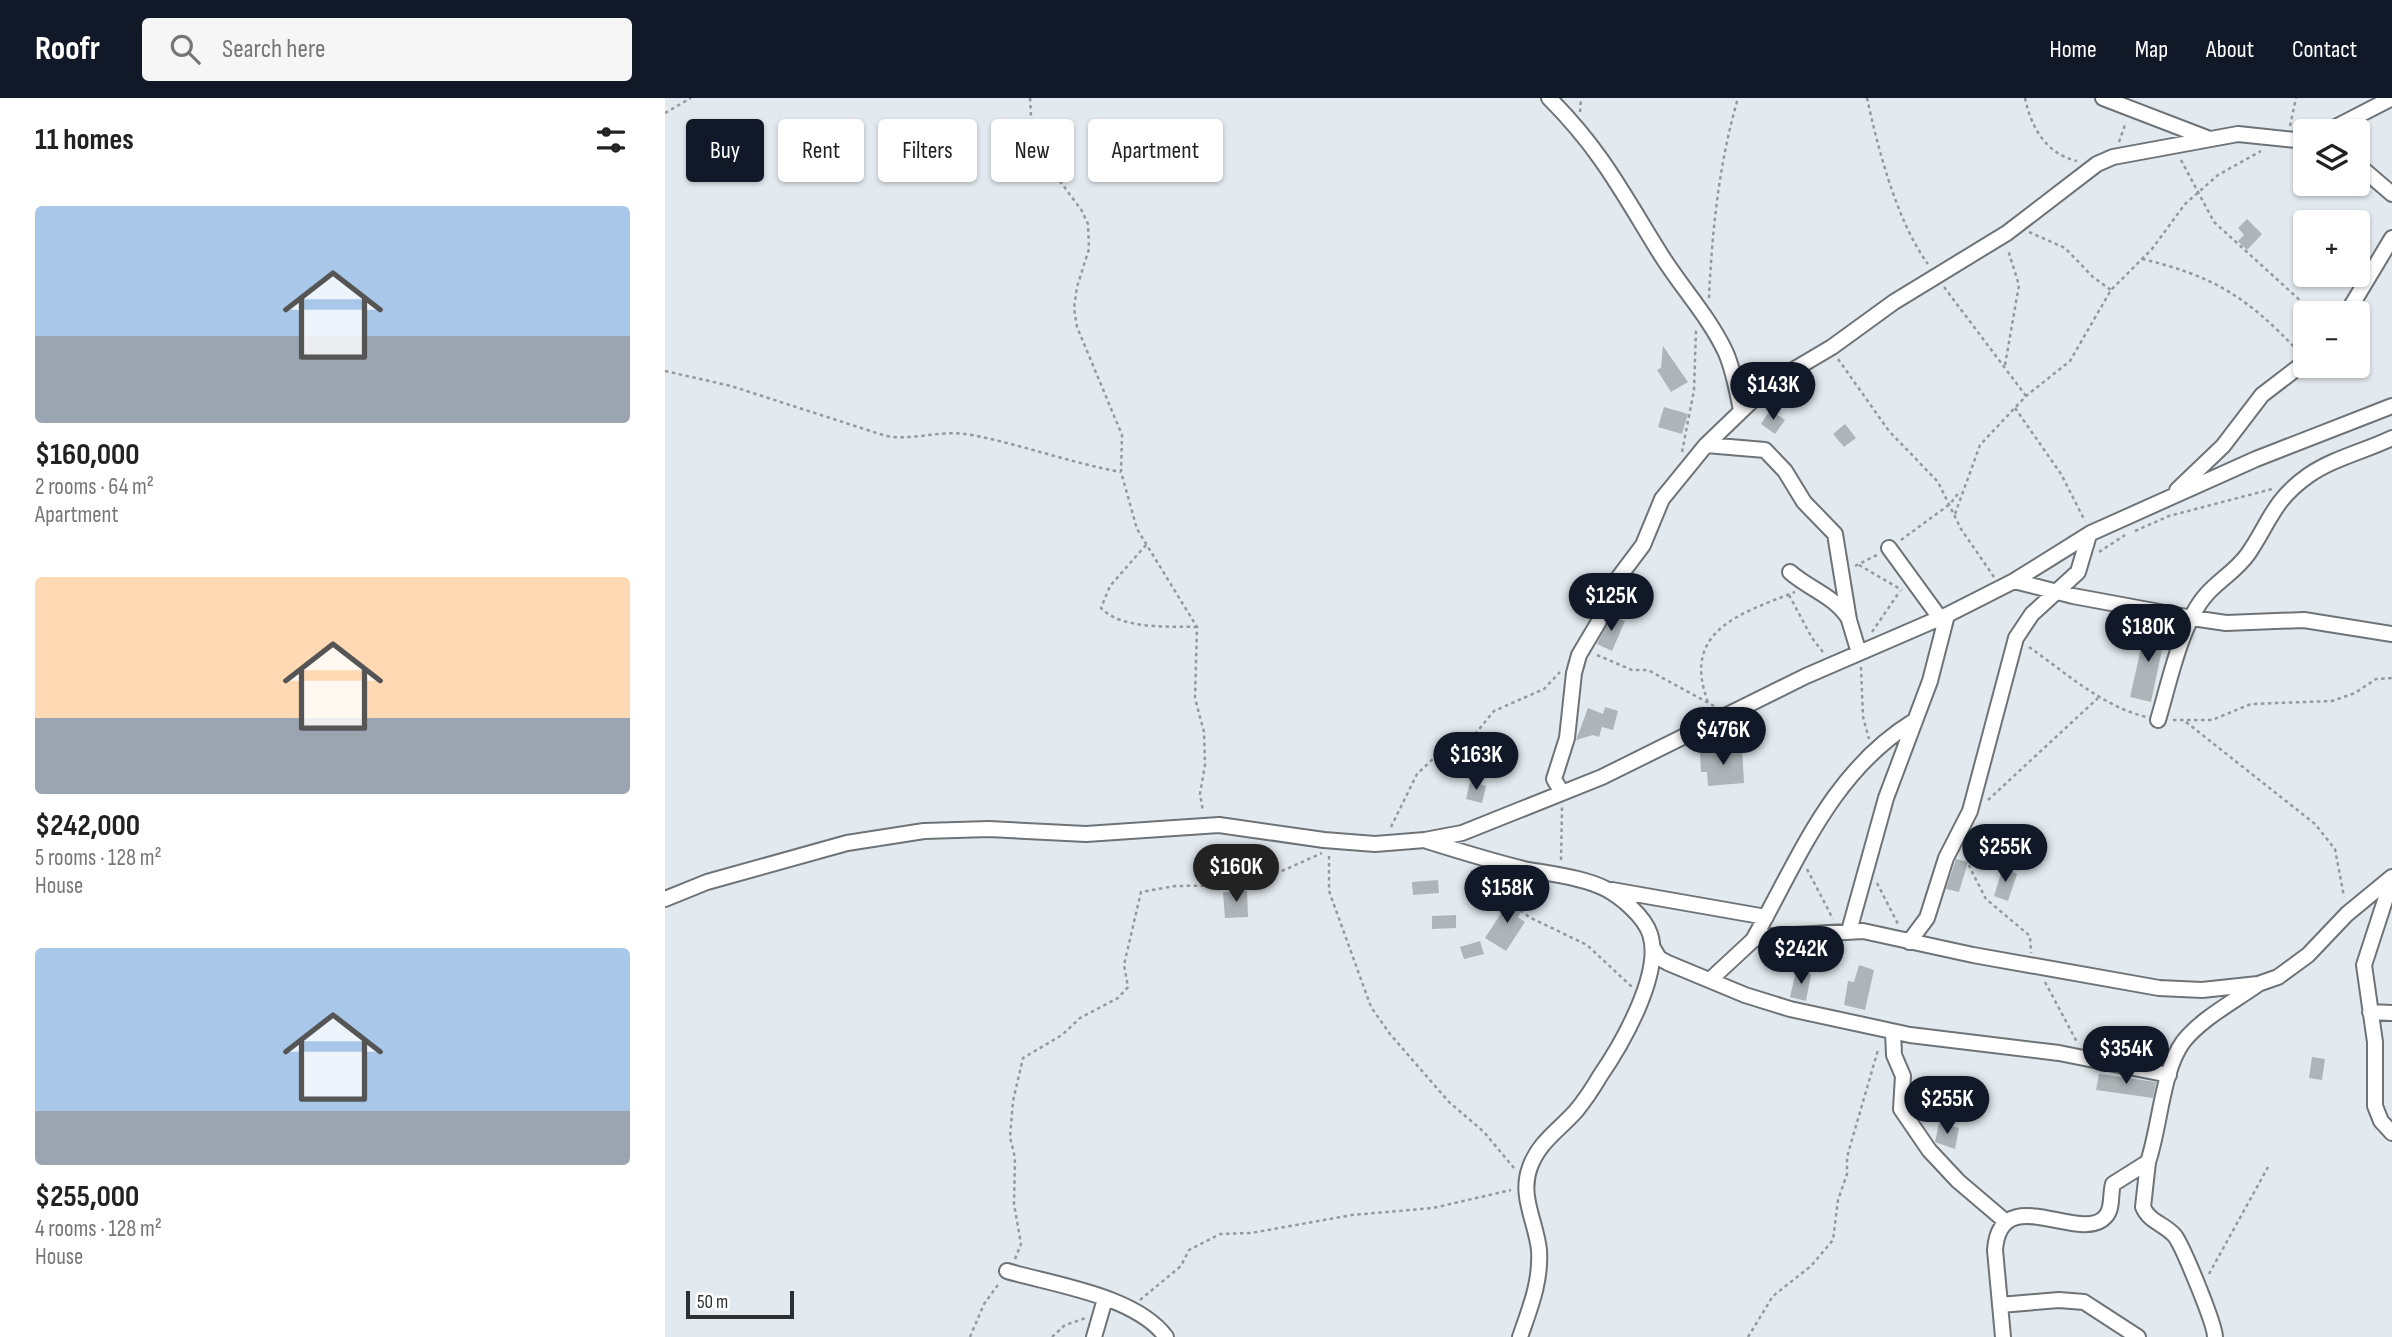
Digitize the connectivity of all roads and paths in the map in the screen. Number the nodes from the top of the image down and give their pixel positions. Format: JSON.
{"nodes":[{"id":1,"x":691,"y":98,"type":"edge"},
{"id":2,"x":1030,"y":98,"type":"edge"},
{"id":3,"x":1549,"y":98,"type":"edge"},
{"id":4,"x":1738,"y":98,"type":"edge"},
{"id":5,"x":1867,"y":98,"type":"edge"},
{"id":6,"x":2025,"y":98,"type":"edge"},
{"id":7,"x":2103,"y":98,"type":"edge"},
{"id":8,"x":2296,"y":98,"type":"edge"},
{"id":9,"x":2392,"y":98,"type":"edge"},
{"id":10,"x":2132,"y":107,"type":"junction"},
{"id":11,"x":665,"y":113,"type":"edge"},
{"id":12,"x":2298,"y":119,"type":"edge"},
{"id":13,"x":2351,"y":119,"type":"edge"},
{"id":14,"x":2207,"y":138,"type":"junction"},
{"id":15,"x":2293,"y":139,"type":"edge"},
{"id":16,"x":2175,"y":147,"type":"junction"},
{"id":17,"x":2265,"y":149,"type":"dead end"},
{"id":18,"x":2113,"y":158,"type":"junction"},
{"id":19,"x":2097,"y":164,"type":"junction"},
{"id":20,"x":2370,"y":175,"type":"edge"},
{"id":21,"x":2199,"y":192,"type":"junction"},
{"id":22,"x":2392,"y":194,"type":"edge"},
{"id":23,"x":2012,"y":229,"type":"junction"},
{"id":24,"x":2392,"y":238,"type":"edge"},
{"id":25,"x":2142,"y":259,"type":"junction"},
{"id":26,"x":1937,"y":277,"type":"junction"},
{"id":27,"x":2111,"y":290,"type":"junction"},
{"id":28,"x":2300,"y":301,"type":"edge"},
{"id":29,"x":2354,"y":301,"type":"edge"},
{"id":30,"x":1697,"y":308,"type":"junction"},
{"id":31,"x":1708,"y":323,"type":"junction"},
{"id":32,"x":1832,"y":347,"type":"junction"},
{"id":33,"x":2293,"y":348,"type":"edge"},
{"id":34,"x":2005,"y":365,"type":"junction"},
{"id":35,"x":2293,"y":370,"type":"edge"},
{"id":36,"x":665,"y":371,"type":"edge"},
{"id":37,"x":2026,"y":396,"type":"junction"},
{"id":38,"x":2392,"y":406,"type":"edge"},
{"id":39,"x":2014,"y":408,"type":"junction"},
{"id":40,"x":1741,"y":410,"type":"junction"},
{"id":41,"x":2392,"y":438,"type":"edge"},
{"id":42,"x":1706,"y":446,"type":"junction"},
{"id":43,"x":1679,"y":460,"type":"dead end"},
{"id":44,"x":1121,"y":472,"type":"junction"},
{"id":45,"x":2283,"y":485,"type":"dead end"},
{"id":46,"x":2168,"y":498,"type":"junction"},
{"id":47,"x":1955,"y":514,"type":"junction"},
{"id":48,"x":2090,"y":534,"type":"junction"},
{"id":49,"x":1146,"y":545,"type":"junction"},
{"id":50,"x":1889,"y":548,"type":"dead end"},
{"id":51,"x":2083,"y":563,"type":"junction"},
{"id":52,"x":1859,"y":565,"type":"dead end"},
{"id":53,"x":1790,"y":572,"type":"dead end"},
{"id":54,"x":2008,"y":584,"type":"junction"},
{"id":55,"x":1807,"y":587,"type":"junction"},
{"id":56,"x":1901,"y":590,"type":"junction"},
{"id":57,"x":2056,"y":592,"type":"junction"},
{"id":58,"x":1789,"y":595,"type":"junction"},
{"id":59,"x":1925,"y":598,"type":"junction"},
{"id":60,"x":1943,"y":617,"type":"junction"},
{"id":61,"x":2192,"y":618,"type":"junction"},
{"id":62,"x":1849,"y":620,"type":"junction"},
{"id":63,"x":1197,"y":627,"type":"junction"},
{"id":64,"x":2392,"y":634,"type":"edge"},
{"id":65,"x":2016,"y":638,"type":"junction"},
{"id":66,"x":1864,"y":651,"type":"junction"},
{"id":67,"x":1581,"y":652,"type":"junction"},
{"id":68,"x":1837,"y":663,"type":"junction"},
{"id":69,"x":2392,"y":678,"type":"edge"},
{"id":70,"x":2099,"y":697,"type":"junction"},
{"id":71,"x":1708,"y":702,"type":"junction"},
{"id":72,"x":1729,"y":715,"type":"junction"},
{"id":73,"x":2158,"y":720,"type":"junction"},
{"id":74,"x":1914,"y":721,"type":"junction"},
{"id":75,"x":2184,"y":721,"type":"junction"},
{"id":76,"x":1873,"y":753,"type":"junction"},
{"id":77,"x":1562,"y":793,"type":"junction"},
{"id":78,"x":1970,"y":811,"type":"junction"},
{"id":79,"x":1219,"y":825,"type":"junction"},
{"id":80,"x":1958,"y":831,"type":"junction"},
{"id":81,"x":1425,"y":840,"type":"junction"},
{"id":82,"x":1384,"y":843,"type":"junction"},
{"id":83,"x":1799,"y":855,"type":"junction"},
{"id":84,"x":1466,"y":866,"type":"dead end"},
{"id":85,"x":1866,"y":866,"type":"junction"},
{"id":86,"x":1560,"y":877,"type":"junction"},
{"id":87,"x":2392,"y":878,"type":"edge"},
{"id":88,"x":1604,"y":888,"type":"junction"},
{"id":89,"x":665,"y":899,"type":"edge"},
{"id":90,"x":2347,"y":914,"type":"junction"},
{"id":91,"x":1766,"y":917,"type":"junction"},
{"id":92,"x":1844,"y":931,"type":"junction"},
{"id":93,"x":1753,"y":940,"type":"junction"},
{"id":94,"x":1906,"y":941,"type":"junction"},
{"id":95,"x":1653,"y":948,"type":"junction"},
{"id":96,"x":2033,"y":963,"type":"junction"},
{"id":97,"x":1711,"y":979,"type":"junction"},
{"id":98,"x":2258,"y":984,"type":"junction"},
{"id":99,"x":1641,"y":996,"type":"junction"},
{"id":100,"x":2370,"y":1012,"type":"junction"},
{"id":101,"x":2392,"y":1013,"type":"edge"},
{"id":102,"x":1889,"y":1031,"type":"junction"},
{"id":103,"x":2087,"y":1059,"type":"junction"},
{"id":104,"x":2169,"y":1075,"type":"junction"},
{"id":105,"x":2392,"y":1133,"type":"edge"},
{"id":106,"x":2148,"y":1162,"type":"junction"},
{"id":107,"x":2268,"y":1167,"type":"dead end"},
{"id":108,"x":1525,"y":1184,"type":"junction"},
{"id":109,"x":2005,"y":1221,"type":"junction"},
{"id":110,"x":1007,"y":1271,"type":"junction"},
{"id":111,"x":2200,"y":1293,"type":"junction"},
{"id":112,"x":1103,"y":1305,"type":"junction"},
{"id":113,"x":2000,"y":1305,"type":"junction"},
{"id":114,"x":1128,"y":1306,"type":"junction"},
{"id":115,"x":970,"y":1337,"type":"edge"},
{"id":116,"x":1052,"y":1337,"type":"edge"},
{"id":117,"x":1094,"y":1337,"type":"edge"},
{"id":118,"x":1166,"y":1337,"type":"edge"},
{"id":119,"x":1520,"y":1337,"type":"edge"},
{"id":120,"x":1748,"y":1337,"type":"edge"},
{"id":121,"x":2003,"y":1337,"type":"edge"},
{"id":122,"x":2137,"y":1337,"type":"edge"},
{"id":123,"x":2215,"y":1337,"type":"edge"}],
"edges":[{"from":1,"to":11,"type":"path"},
{"from":2,"to":44,"type":"path"},
{"from":3,"to":30,"type":"street"},
{"from":4,"to":31,"type":"path"},
{"from":5,"to":26,"type":"path"},
{"from":6,"to":19,"type":"path"},
{"from":7,"to":10,"type":"street"},
{"from":8,"to":12,"type":"path"},
{"from":9,"to":13,"type":"street"},
{"from":10,"to":14,"type":"street"},
{"from":10,"to":18,"type":"path"},
{"from":14,"to":15,"type":"street"},
{"from":14,"to":16,"type":"street"},
{"from":16,"to":18,"type":"street"},
{"from":16,"to":21,"type":"path"},
{"from":17,"to":21,"type":"path"},
{"from":18,"to":19,"type":"street"},
{"from":19,"to":23,"type":"street"},
{"from":20,"to":22,"type":"street"},
{"from":21,"to":25,"type":"path"},
{"from":21,"to":28,"type":"path"},
{"from":23,"to":26,"type":"street"},
{"from":23,"to":27,"type":"path"},
{"from":23,"to":34,"type":"path"},
{"from":24,"to":29,"type":"street"},
{"from":25,"to":27,"type":"path"},
{"from":25,"to":33,"type":"path"},
{"from":26,"to":32,"type":"street"},
{"from":26,"to":34,"type":"path"},
{"from":27,"to":37,"type":"path"},
{"from":30,"to":31,"type":"street"},
{"from":30,"to":43,"type":"path"},
{"from":31,"to":40,"type":"street"},
{"from":32,"to":40,"type":"street"},
{"from":32,"to":47,"type":"path"},
{"from":34,"to":37,"type":"path"},
{"from":35,"to":46,"type":"street"},
{"from":36,"to":44,"type":"path"},
{"from":37,"to":39,"type":"path"},
{"from":38,"to":46,"type":"street"},
{"from":39,"to":47,"type":"path"},
{"from":39,"to":48,"type":"path"},
{"from":40,"to":42,"type":"street"},
{"from":41,"to":61,"type":"street"},
{"from":42,"to":62,"type":"street"},
{"from":42,"to":67,"type":"street"},
{"from":44,"to":49,"type":"path"},
{"from":45,"to":51,"type":"path"},
{"from":46,"to":48,"type":"street"},
{"from":47,"to":54,"type":"path"},
{"from":48,"to":51,"type":"street"},
{"from":48,"to":54,"type":"street"},
{"from":49,"to":63,"type":"path"},
{"from":49,"to":63,"type":"path"},
{"from":50,"to":59,"type":"street"},
{"from":51,"to":57,"type":"street"},
{"from":52,"to":56,"type":"path"},
{"from":53,"to":55,"type":"street"},
{"from":54,"to":57,"type":"street"},
{"from":54,"to":60,"type":"street"},
{"from":55,"to":58,"type":"path"},
{"from":55,"to":62,"type":"street"},
{"from":56,"to":59,"type":"path"},
{"from":56,"to":66,"type":"path"},
{"from":57,"to":61,"type":"street"},
{"from":57,"to":65,"type":"street"},
{"from":58,"to":68,"type":"path"},
{"from":58,"to":71,"type":"path"},
{"from":59,"to":60,"type":"street"},
{"from":60,"to":66,"type":"street"},
{"from":60,"to":74,"type":"street"},
{"from":61,"to":64,"type":"street"},
{"from":61,"to":73,"type":"street"},
{"from":62,"to":66,"type":"street"},
{"from":63,"to":79,"type":"path"},
{"from":65,"to":70,"type":"path"},
{"from":65,"to":78,"type":"street"},
{"from":66,"to":68,"type":"street"},
{"from":66,"to":76,"type":"path"},
{"from":67,"to":71,"type":"path"},
{"from":67,"to":77,"type":"street"},
{"from":67,"to":82,"type":"path"},
{"from":68,"to":72,"type":"street"},
{"from":69,"to":75,"type":"path"},
{"from":70,"to":73,"type":"path"},
{"from":70,"to":78,"type":"path"},
{"from":71,"to":72,"type":"path"},
{"from":72,"to":77,"type":"street"},
{"from":73,"to":75,"type":"path"},
{"from":74,"to":76,"type":"street"},
{"from":74,"to":85,"type":"street"},
{"from":75,"to":90,"type":"path"},
{"from":76,"to":83,"type":"street"},
{"from":77,"to":81,"type":"street"},
{"from":77,"to":86,"type":"path"},
{"from":78,"to":80,"type":"street"},
{"from":79,"to":82,"type":"street"},
{"from":79,"to":89,"type":"street"},
{"from":80,"to":94,"type":"street"},
{"from":80,"to":96,"type":"path"},
{"from":81,"to":82,"type":"street"},
{"from":81,"to":86,"type":"street"},
{"from":83,"to":91,"type":"street"},
{"from":83,"to":92,"type":"path"},
{"from":84,"to":99,"type":"path"},
{"from":85,"to":92,"type":"street"},
{"from":85,"to":94,"type":"path"},
{"from":86,"to":88,"type":"street"},
{"from":87,"to":90,"type":"street"},
{"from":87,"to":100,"type":"street"},
{"from":88,"to":91,"type":"street"},
{"from":88,"to":95,"type":"street"},
{"from":90,"to":98,"type":"street"},
{"from":91,"to":93,"type":"street"},
{"from":92,"to":93,"type":"street"},
{"from":92,"to":94,"type":"street"},
{"from":93,"to":97,"type":"street"},
{"from":94,"to":96,"type":"street"},
{"from":95,"to":97,"type":"street"},
{"from":95,"to":99,"type":"street"},
{"from":96,"to":98,"type":"street"},
{"from":96,"to":103,"type":"path"},
{"from":97,"to":102,"type":"street"},
{"from":98,"to":104,"type":"street"},
{"from":99,"to":108,"type":"street"},
{"from":100,"to":101,"type":"street"},
{"from":100,"to":105,"type":"street"},
{"from":102,"to":103,"type":"street"},
{"from":102,"to":109,"type":"street"},
{"from":102,"to":120,"type":"path"},
{"from":103,"to":104,"type":"street"},
{"from":104,"to":106,"type":"street"},
{"from":106,"to":109,"type":"street"},
{"from":106,"to":111,"type":"street"},
{"from":107,"to":111,"type":"path"},
{"from":108,"to":110,"type":"path"},
{"from":108,"to":114,"type":"path"},
{"from":108,"to":119,"type":"street"},
{"from":109,"to":113,"type":"street"},
{"from":110,"to":112,"type":"street"},
{"from":110,"to":115,"type":"path"},
{"from":111,"to":123,"type":"street"},
{"from":112,"to":114,"type":"street"},
{"from":112,"to":116,"type":"path"},
{"from":112,"to":117,"type":"street"},
{"from":113,"to":121,"type":"street"},
{"from":113,"to":122,"type":"street"},
{"from":114,"to":118,"type":"street"}]}
